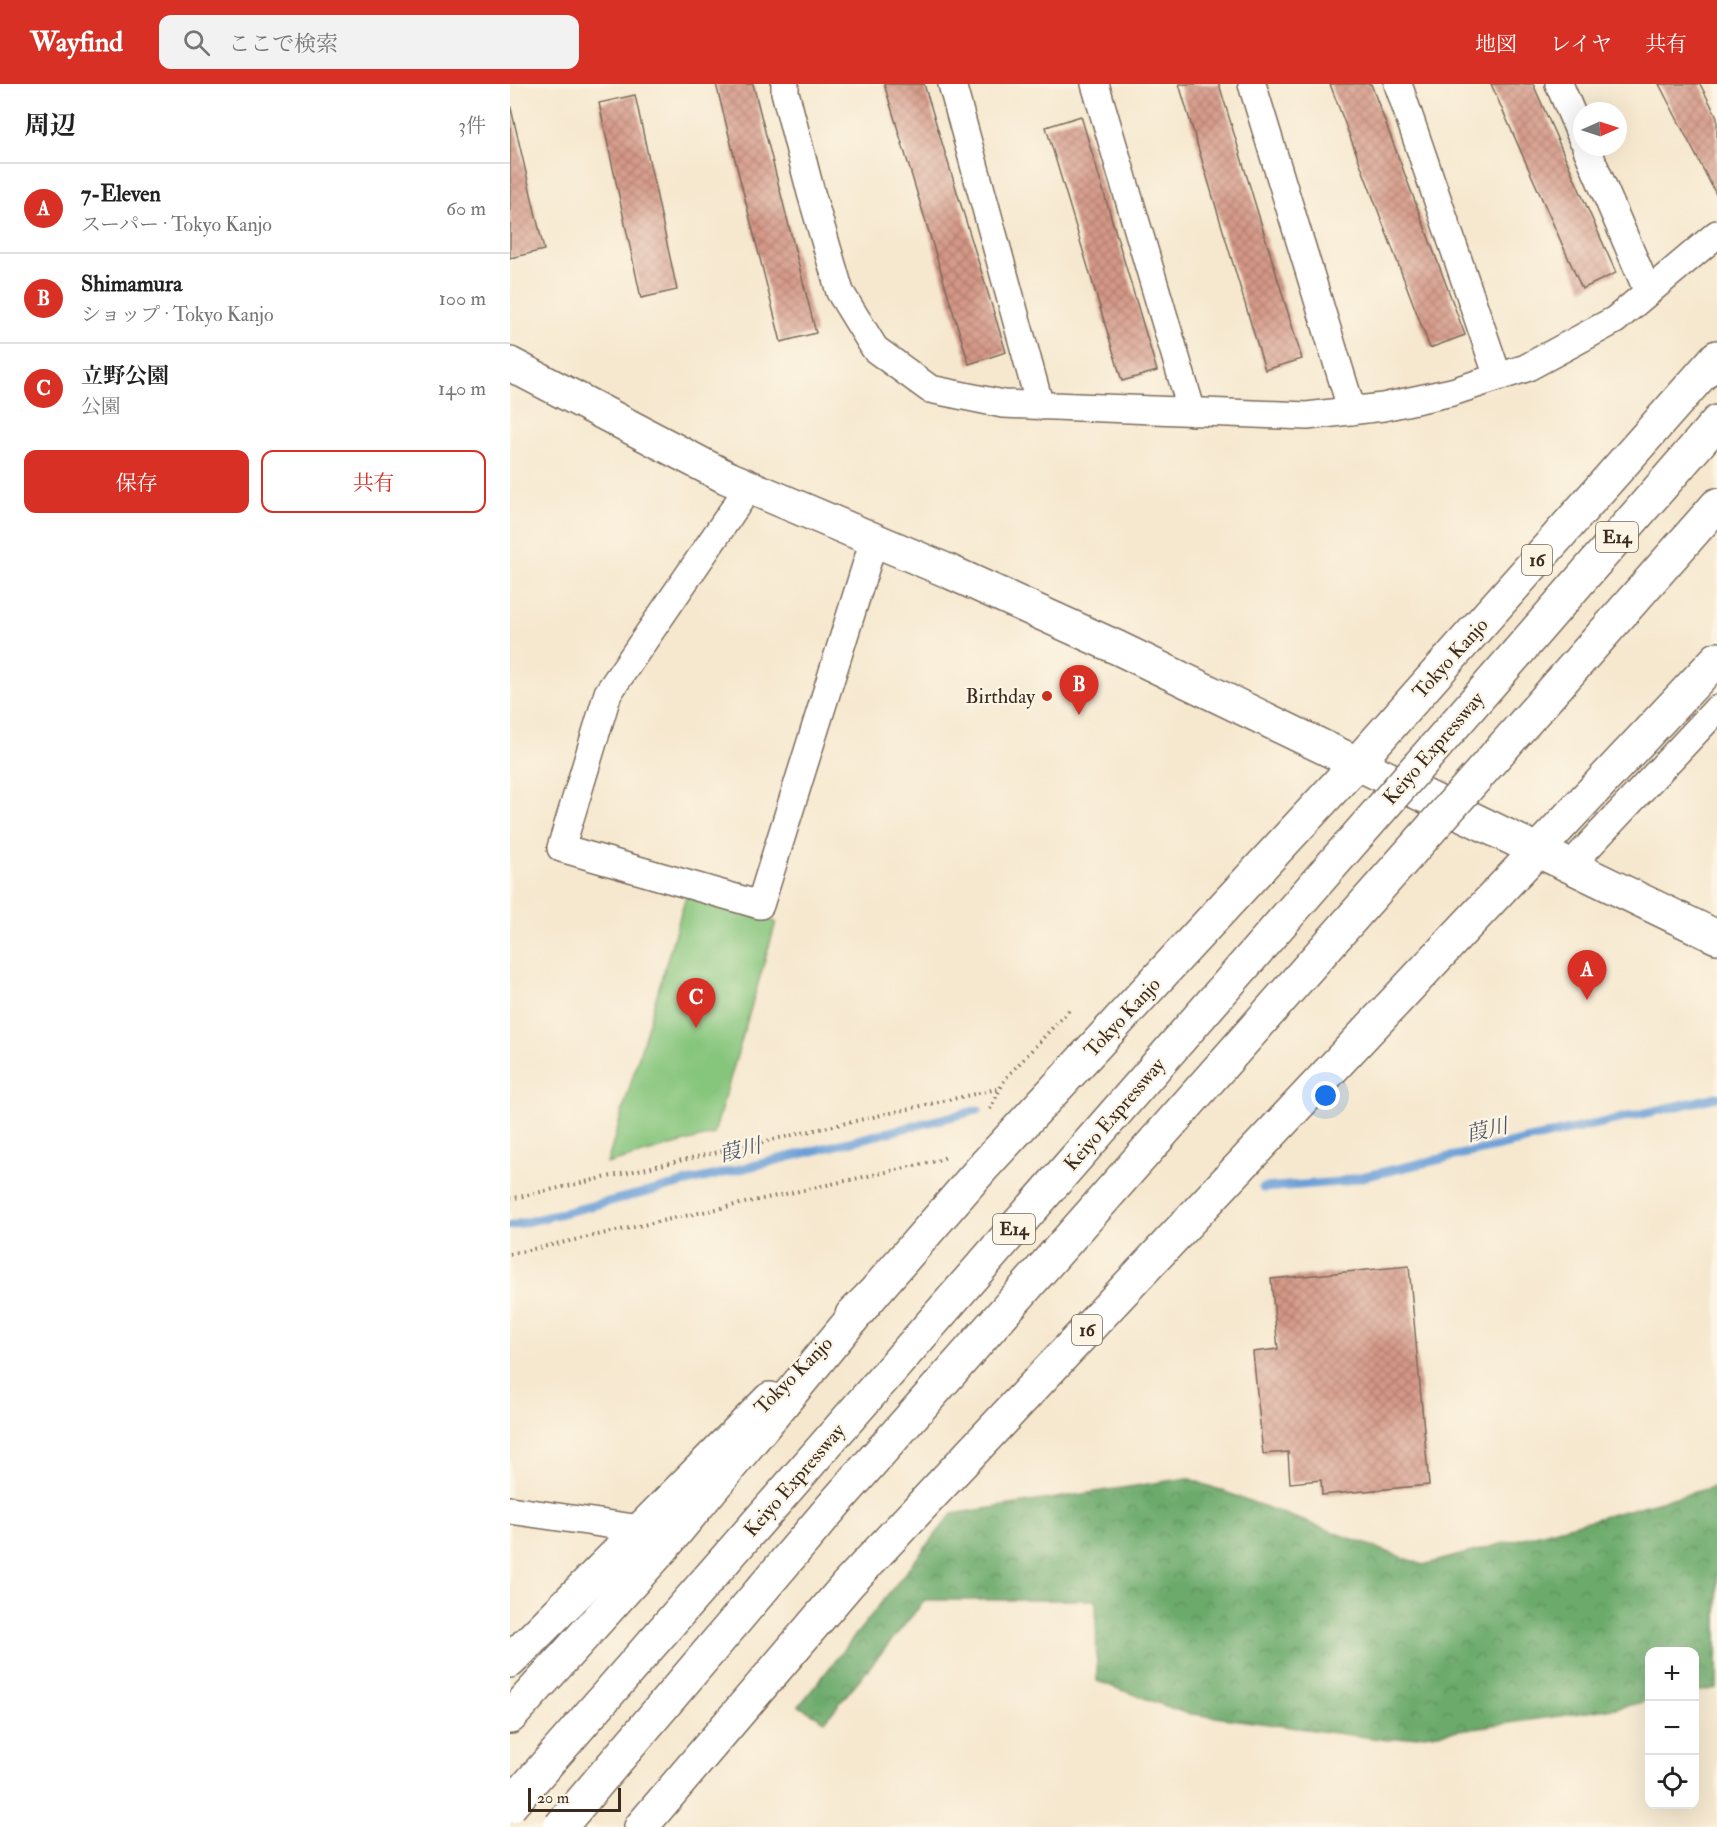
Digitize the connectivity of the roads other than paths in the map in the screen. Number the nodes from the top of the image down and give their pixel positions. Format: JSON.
{"nodes":[{"id":1,"x":785,"y":84,"type":"edge"},
{"id":2,"x":952,"y":84,"type":"edge"},
{"id":3,"x":1095,"y":84,"type":"edge"},
{"id":4,"x":1252,"y":84,"type":"edge"},
{"id":5,"x":1398,"y":84,"type":"edge"},
{"id":6,"x":1559,"y":84,"type":"edge"},
{"id":7,"x":1573,"y":117,"type":"edge"},
{"id":8,"x":1590,"y":156,"type":"edge"},
{"id":9,"x":1717,"y":234,"type":"edge"},
{"id":10,"x":1648,"y":292,"type":"junction"},
{"id":11,"x":1717,"y":357,"type":"edge"},
{"id":12,"x":510,"y":364,"type":"edge"},
{"id":13,"x":1498,"y":377,"type":"junction"},
{"id":14,"x":1040,"y":406,"type":"junction"},
{"id":15,"x":1352,"y":411,"type":"junction"},
{"id":16,"x":1191,"y":412,"type":"junction"},
{"id":17,"x":1717,"y":422,"type":"edge"},
{"id":18,"x":749,"y":486,"type":"junction"},
{"id":19,"x":1717,"y":506,"type":"edge"},
{"id":20,"x":874,"y":540,"type":"junction"},
{"id":21,"x":1717,"y":658,"type":"edge"},
{"id":22,"x":1717,"y":710,"type":"edge"},
{"id":23,"x":1357,"y":763,"type":"junction"},
{"id":24,"x":1537,"y":851,"type":"junction"},
{"id":25,"x":1569,"y":867,"type":"junction"},
{"id":26,"x":1717,"y":937,"type":"edge"},
{"id":27,"x":872,"y":1295,"type":"junction"},
{"id":28,"x":510,"y":1510,"type":"edge"},
{"id":29,"x":641,"y":1529,"type":"junction"},
{"id":30,"x":510,"y":1661,"type":"edge"},
{"id":31,"x":510,"y":1717,"type":"edge"},
{"id":32,"x":510,"y":1806,"type":"edge"},
{"id":33,"x":560,"y":1827,"type":"edge"},
{"id":34,"x":641,"y":1827,"type":"edge"}],
"edges":[{"from":1,"to":14,"type":"street"},
{"from":2,"to":14,"type":"street"},
{"from":3,"to":16,"type":"street"},
{"from":4,"to":15,"type":"street"},
{"from":5,"to":13,"type":"street"},
{"from":6,"to":7,"type":"street"},
{"from":8,"to":10,"type":"street"},
{"from":9,"to":10,"type":"street"},
{"from":10,"to":13,"type":"street"},
{"from":11,"to":23,"type":"main road","name":"Tokyo Kanjo","number":"16"},
{"from":12,"to":18,"type":"main road"},
{"from":13,"to":15,"type":"street"},
{"from":14,"to":16,"type":"street"},
{"from":15,"to":16,"type":"street"},
{"from":17,"to":32,"type":"main road","name":"Keiyo Expressway","number":"E14","bridge":true},
{"from":18,"to":20,"type":"main road"},
{"from":18,"to":20,"type":"street"},
{"from":19,"to":33,"type":"main road","number":"E14","bridge":true},
{"from":20,"to":23,"type":"main road"},
{"from":21,"to":24,"type":"main road","number":"16"},
{"from":22,"to":25,"type":"street"},
{"from":23,"to":24,"type":"main road"},
{"from":23,"to":27,"type":"main road","name":"Tokyo Kanjo","number":"16"},
{"from":24,"to":25,"type":"main road"},
{"from":24,"to":34,"type":"main road","number":"16"},
{"from":25,"to":26,"type":"main road"},
{"from":27,"to":29,"type":"main road","name":"Tokyo Kanjo","number":"16"},
{"from":27,"to":31,"type":"main road"},
{"from":28,"to":29,"type":"street"},
{"from":29,"to":30,"type":"main road","name":"Tokyo Kanjo","number":"16"}]}
